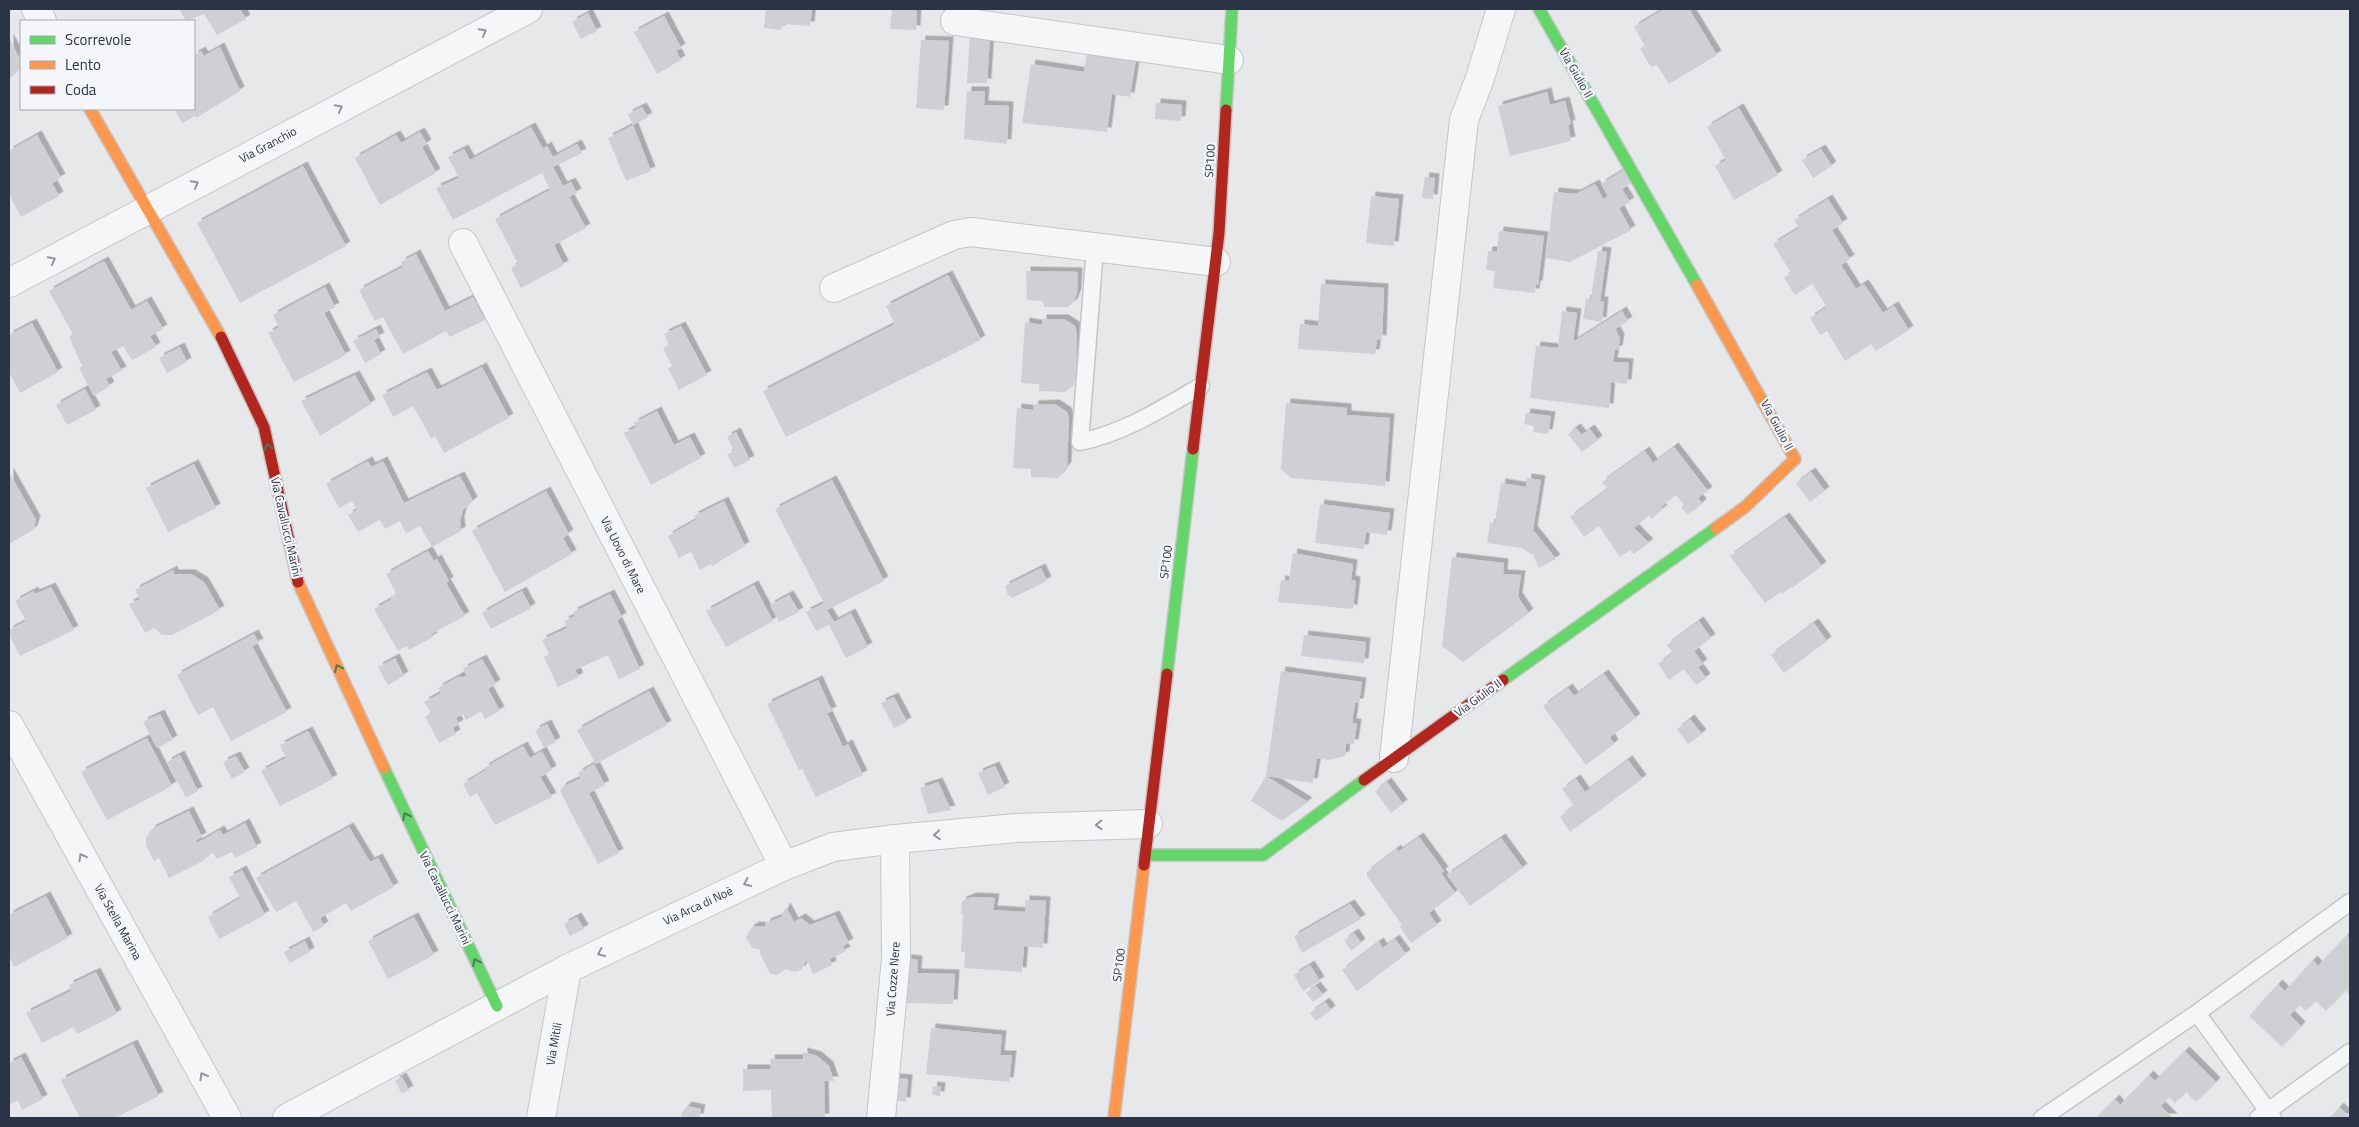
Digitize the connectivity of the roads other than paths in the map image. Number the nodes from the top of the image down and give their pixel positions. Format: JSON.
{"nodes":[{"id":1,"x":528,"y":9,"type":"edge"},
{"id":2,"x":1232,"y":9,"type":"edge"},
{"id":3,"x":1500,"y":9,"type":"edge"},
{"id":4,"x":1539,"y":9,"type":"edge"},
{"id":5,"x":955,"y":21,"type":"dead end"},
{"id":6,"x":1229,"y":60,"type":"junction"},
{"id":7,"x":91,"y":110,"type":"edge"},
{"id":8,"x":146,"y":210,"type":"junction"},
{"id":9,"x":463,"y":243,"type":"dead end"},
{"id":10,"x":1095,"y":248,"type":"junction"},
{"id":11,"x":1216,"y":262,"type":"junction"},
{"id":12,"x":9,"y":283,"type":"edge"},
{"id":13,"x":834,"y":288,"type":"dead end"},
{"id":14,"x":1201,"y":386,"type":"junction"},
{"id":15,"x":9,"y":725,"type":"edge"},
{"id":16,"x":1394,"y":758,"type":"junction"},
{"id":17,"x":1148,"y":824,"type":"junction"},
{"id":18,"x":895,"y":838,"type":"junction"},
{"id":19,"x":1146,"y":855,"type":"junction"},
{"id":20,"x":784,"y":866,"type":"junction"},
{"id":21,"x":2350,"y":902,"type":"edge"},
{"id":22,"x":567,"y":969,"type":"junction"},
{"id":23,"x":497,"y":1006,"type":"junction"},
{"id":24,"x":2197,"y":1013,"type":"junction"},
{"id":25,"x":2350,"y":1052,"type":"edge"},
{"id":26,"x":2266,"y":1116,"type":"edge"},
{"id":27,"x":227,"y":1118,"type":"edge"},
{"id":28,"x":287,"y":1118,"type":"edge"},
{"id":29,"x":540,"y":1118,"type":"edge"},
{"id":30,"x":881,"y":1118,"type":"edge"},
{"id":31,"x":1114,"y":1118,"type":"edge"},
{"id":32,"x":2042,"y":1118,"type":"edge"}],
"edges":[{"from":8,"to":1,"type":"street","name":"Via Granchio","one_way":true},
{"from":2,"to":6,"type":"street","name":"SP100","number":"SP100"},
{"from":3,"to":16,"type":"street"},
{"from":4,"to":16,"type":"street","name":"Via Giulio II"},
{"from":5,"to":6,"type":"street"},
{"from":6,"to":11,"type":"street","name":"SP100","number":"SP100"},
{"from":7,"to":8,"type":"street","name":"Via Cavallucci Marini"},
{"from":12,"to":8,"type":"street","name":"Via Granchio","one_way":true},
{"from":23,"to":8,"type":"street","name":"Via Cavallucci Marini","one_way":true},
{"from":9,"to":20,"type":"street","name":"Via Uovo di Mare"},
{"from":10,"to":11,"type":"street"},
{"from":10,"to":13,"type":"street"},
{"from":10,"to":14,"type":"lane"},
{"from":11,"to":14,"type":"street","name":"SP100","number":"SP100"},
{"from":14,"to":17,"type":"street","name":"SP100","number":"SP100"},
{"from":27,"to":15,"type":"street","name":"Via Stella Marina","one_way":true},
{"from":16,"to":19,"type":"street","name":"Via Giulio II"},
{"from":17,"to":18,"type":"street","name":"Via Arca di Noè","one_way":true},
{"from":17,"to":19,"type":"street","name":"SP100","number":"SP100"},
{"from":18,"to":20,"type":"street","name":"Via Arca di Noè"},
{"from":18,"to":30,"type":"street","name":"Via Cozze Nere"},
{"from":19,"to":31,"type":"street","name":"SP100","number":"SP100"},
{"from":20,"to":22,"type":"street","name":"Via Arca di Noè","one_way":true},
{"from":21,"to":24,"type":"lane"},
{"from":22,"to":23,"type":"street","name":"Via Arca di Noè"},
{"from":22,"to":29,"type":"street","name":"Via Mitili"},
{"from":23,"to":28,"type":"street","name":"Via Arca di Noè"},
{"from":24,"to":26,"type":"lane"},
{"from":24,"to":32,"type":"lane"},
{"from":25,"to":26,"type":"lane"}]}
